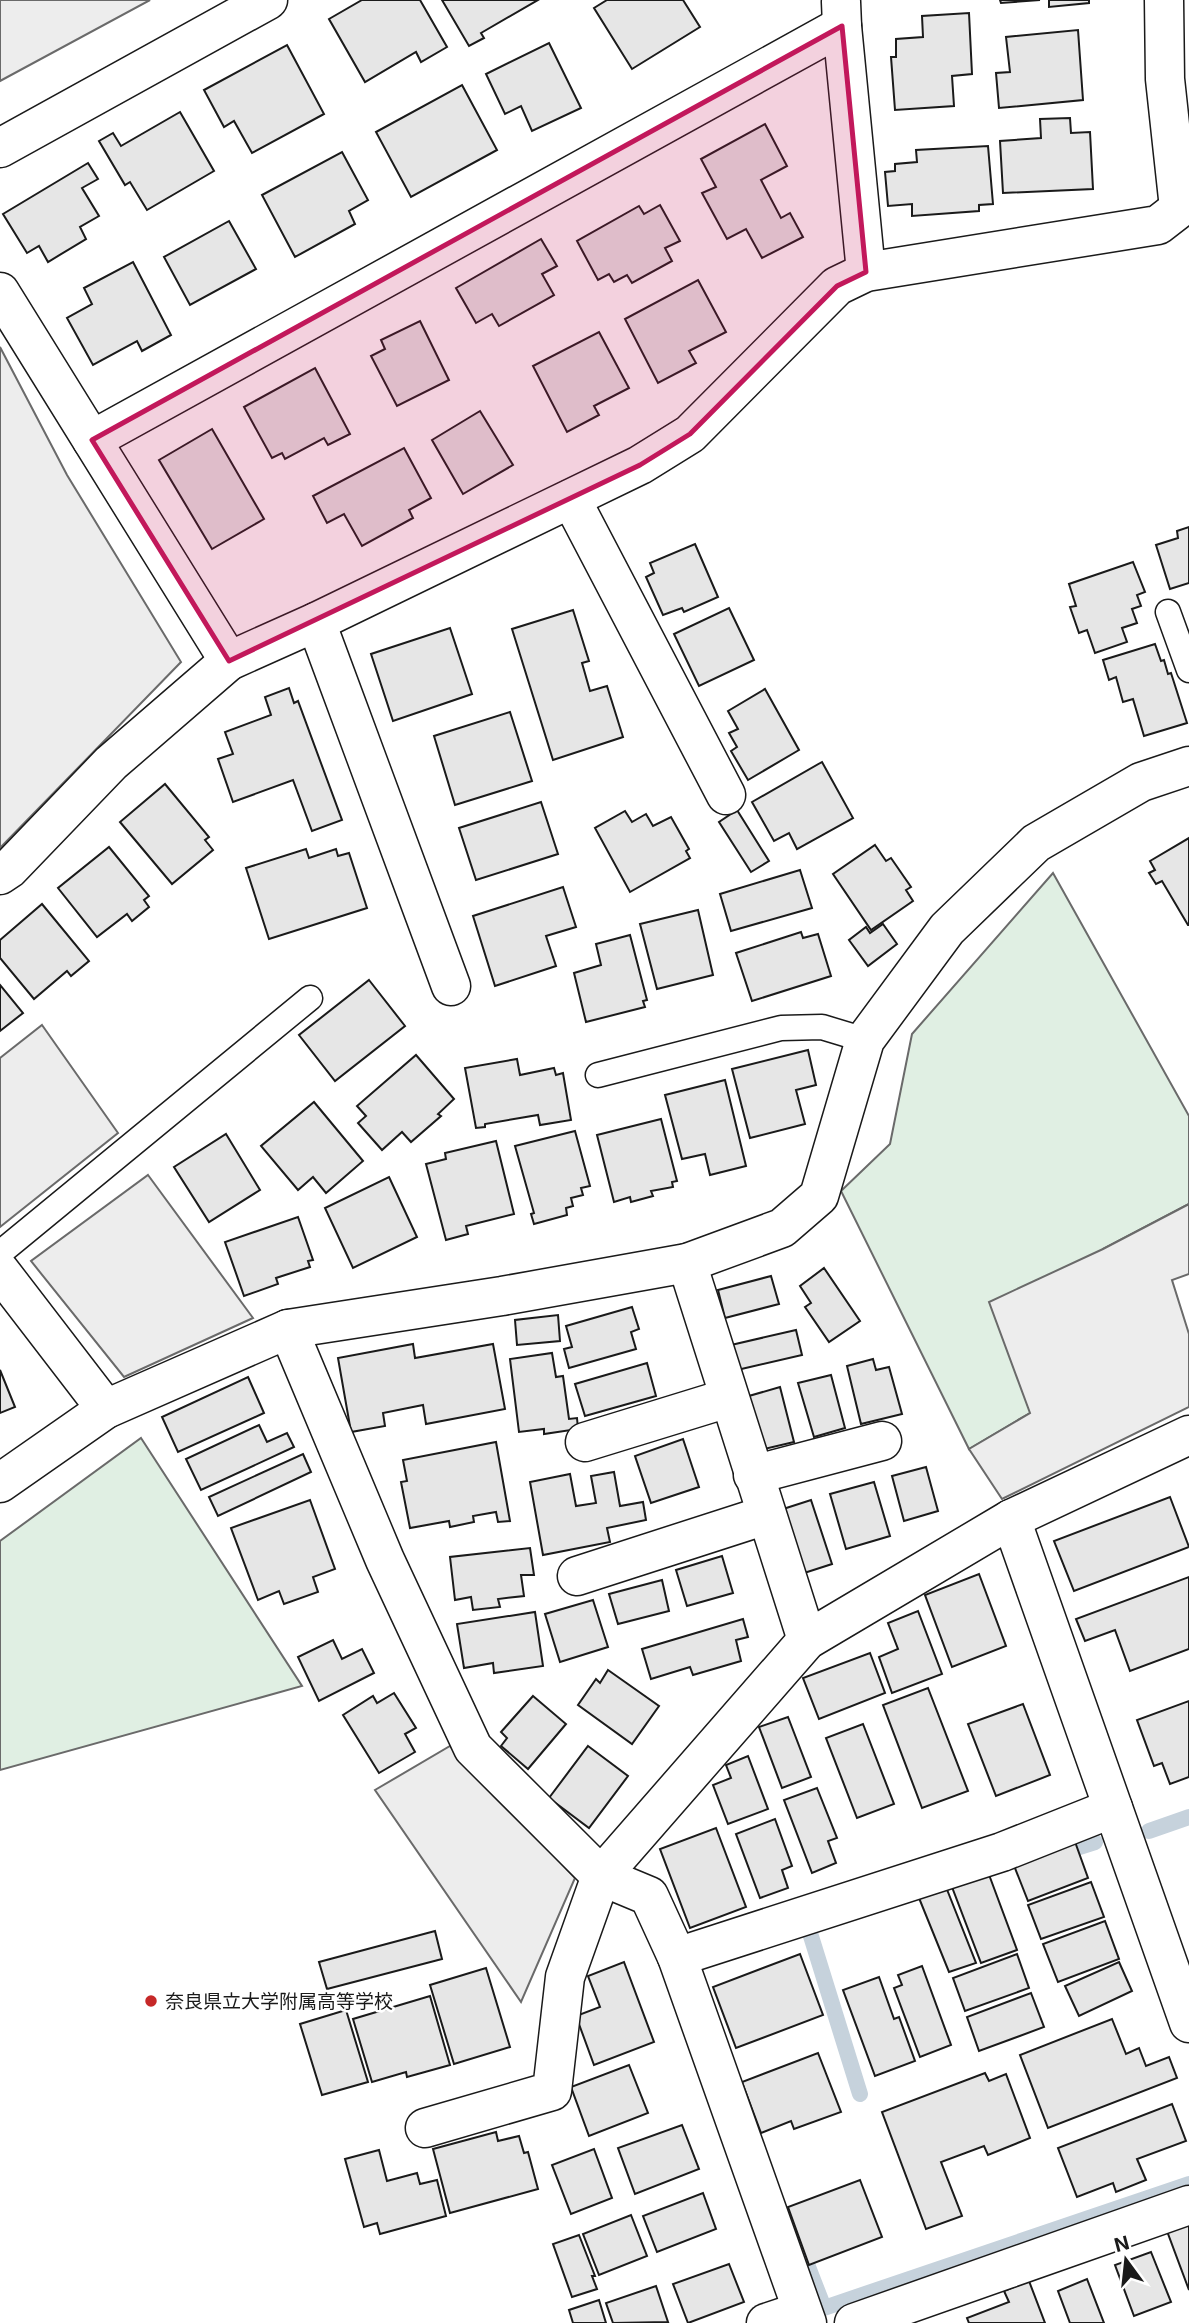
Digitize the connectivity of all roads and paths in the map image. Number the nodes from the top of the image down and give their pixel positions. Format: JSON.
{"nodes":[{"id":1,"x":268,"y":0,"type":"edge"},
{"id":2,"x":1164,"y":0,"type":"edge"},
{"id":3,"x":841,"y":13,"type":"edge"},
{"id":4,"x":0,"y":148,"type":"edge"},
{"id":5,"x":1184,"y":204,"type":"edge"},
{"id":6,"x":866,"y":272,"type":"junction"},
{"id":7,"x":0,"y":292,"type":"edge"},
{"id":8,"x":92,"y":440,"type":"junction"},
{"id":9,"x":570,"y":499,"type":"junction"},
{"id":10,"x":1168,"y":612,"type":"dead end"},
{"id":11,"x":316,"y":622,"type":"junction"},
{"id":12,"x":229,"y":661,"type":"junction"},
{"id":13,"x":1189,"y":670,"type":"edge"},
{"id":14,"x":1189,"y":766,"type":"edge"},
{"id":15,"x":726,"y":795,"type":"dead end"},
{"id":16,"x":0,"y":875,"type":"edge"},
{"id":17,"x":451,"y":986,"type":"dead end"},
{"id":18,"x":310,"y":998,"type":"dead end"},
{"id":19,"x":865,"y":1040,"type":"junction"},
{"id":20,"x":598,"y":1075,"type":"dead end"},
{"id":21,"x":0,"y":1253,"type":"edge"},
{"id":22,"x":687,"y":1264,"type":"junction"},
{"id":23,"x":0,"y":1271,"type":"edge"},
{"id":24,"x":288,"y":1329,"type":"junction"},
{"id":25,"x":728,"y":1398,"type":"junction"},
{"id":26,"x":106,"y":1409,"type":"junction"},
{"id":27,"x":1189,"y":1436,"type":"edge"},
{"id":28,"x":882,"y":1441,"type":"dead end"},
{"id":29,"x":585,"y":1442,"type":"dead end"},
{"id":30,"x":753,"y":1475,"type":"junction"},
{"id":31,"x":0,"y":1483,"type":"edge"},
{"id":32,"x":766,"y":1515,"type":"junction"},
{"id":33,"x":1011,"y":1519,"type":"junction"},
{"id":34,"x":577,"y":1576,"type":"dead end"},
{"id":35,"x":807,"y":1640,"type":"junction"},
{"id":36,"x":1113,"y":1808,"type":"junction"},
{"id":37,"x":601,"y":1876,"type":"junction"},
{"id":38,"x":677,"y":1958,"type":"junction"},
{"id":39,"x":1189,"y":2023,"type":"edge"},
{"id":40,"x":425,"y":2128,"type":"dead end"},
{"id":41,"x":1189,"y":2206,"type":"edge"},
{"id":42,"x":805,"y":2317,"type":"edge"},
{"id":43,"x":766,"y":2323,"type":"edge"},
{"id":44,"x":854,"y":2323,"type":"edge"}],
"edges":[{"from":1,"to":4,"type":"street"},
{"from":2,"to":5,"type":"street"},
{"from":3,"to":6,"type":"street"},
{"from":3,"to":8,"type":"street"},
{"from":5,"to":6,"type":"street"},
{"from":6,"to":9,"type":"street"},
{"from":7,"to":8,"type":"street"},
{"from":8,"to":12,"type":"street"},
{"from":9,"to":11,"type":"street"},
{"from":9,"to":15,"type":"street"},
{"from":10,"to":13,"type":"lane"},
{"from":11,"to":12,"type":"street"},
{"from":11,"to":17,"type":"street"},
{"from":12,"to":16,"type":"street"},
{"from":14,"to":19,"type":"street"},
{"from":18,"to":21,"type":"lane"},
{"from":19,"to":20,"type":"lane"},
{"from":19,"to":22,"type":"street"},
{"from":22,"to":24,"type":"street"},
{"from":22,"to":25,"type":"street"},
{"from":23,"to":26,"type":"street"},
{"from":24,"to":26,"type":"street"},
{"from":24,"to":37,"type":"street"},
{"from":25,"to":29,"type":"street"},
{"from":25,"to":30,"type":"street"},
{"from":26,"to":31,"type":"street"},
{"from":27,"to":33,"type":"street"},
{"from":28,"to":30,"type":"street"},
{"from":30,"to":32,"type":"street"},
{"from":32,"to":34,"type":"street"},
{"from":32,"to":35,"type":"street"},
{"from":33,"to":35,"type":"street"},
{"from":33,"to":36,"type":"street"},
{"from":35,"to":37,"type":"street"},
{"from":36,"to":38,"type":"street"},
{"from":36,"to":39,"type":"street"},
{"from":37,"to":38,"type":"street"},
{"from":37,"to":40,"type":"street"},
{"from":38,"to":42,"type":"street"},
{"from":41,"to":44,"type":"street"},
{"from":42,"to":43,"type":"street"}]}
